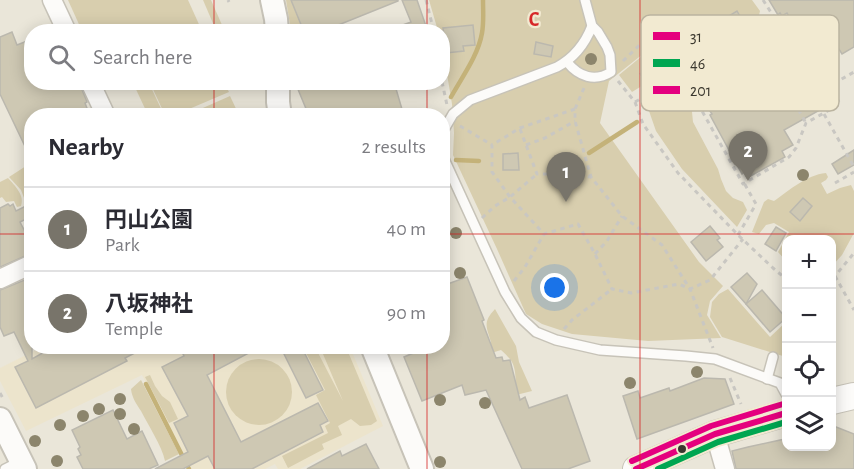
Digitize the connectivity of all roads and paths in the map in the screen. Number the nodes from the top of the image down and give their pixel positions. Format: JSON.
{"nodes":[{"id":1,"x":52,"y":0,"type":"edge"},
{"id":2,"x":272,"y":0,"type":"edge"},
{"id":3,"x":426,"y":0,"type":"edge"},
{"id":4,"x":585,"y":0,"type":"edge"},
{"id":5,"x":763,"y":0,"type":"edge"},
{"id":6,"x":773,"y":15,"type":"edge"},
{"id":7,"x":63,"y":24,"type":"edge"},
{"id":8,"x":276,"y":24,"type":"edge"},
{"id":9,"x":432,"y":24,"type":"edge"},
{"id":10,"x":592,"y":26,"type":"junction"},
{"id":11,"x":641,"y":44,"type":"edge"},
{"id":12,"x":567,"y":62,"type":"junction"},
{"id":13,"x":612,"y":72,"type":"junction"},
{"id":14,"x":854,"y":72,"type":"edge"},
{"id":15,"x":588,"y":77,"type":"junction"},
{"id":16,"x":839,"y":80,"type":"edge"},
{"id":17,"x":94,"y":90,"type":"edge"},
{"id":18,"x":278,"y":90,"type":"edge"},
{"id":19,"x":443,"y":90,"type":"edge"},
{"id":20,"x":641,"y":99,"type":"edge"},
{"id":21,"x":635,"y":102,"type":"junction"},
{"id":22,"x":102,"y":108,"type":"edge"},
{"id":23,"x":279,"y":108,"type":"edge"},
{"id":24,"x":447,"y":108,"type":"edge"},
{"id":25,"x":575,"y":109,"type":"junction"},
{"id":26,"x":702,"y":111,"type":"edge"},
{"id":27,"x":799,"y":111,"type":"edge"},
{"id":28,"x":828,"y":111,"type":"edge"},
{"id":29,"x":824,"y":113,"type":"junction"},
{"id":30,"x":450,"y":119,"type":"edge"},
{"id":31,"x":450,"y":121,"type":"edge"},
{"id":32,"x":575,"y":121,"type":"junction"},
{"id":33,"x":806,"y":123,"type":"junction"},
{"id":34,"x":520,"y":128,"type":"junction"},
{"id":35,"x":492,"y":145,"type":"junction"},
{"id":36,"x":526,"y":145,"type":"junction"},
{"id":37,"x":854,"y":167,"type":"edge"},
{"id":38,"x":450,"y":172,"type":"edge"},
{"id":39,"x":854,"y":172,"type":"edge"},
{"id":40,"x":537,"y":174,"type":"junction"},
{"id":41,"x":591,"y":177,"type":"junction"},
{"id":42,"x":744,"y":183,"type":"junction"},
{"id":43,"x":835,"y":183,"type":"dead end"},
{"id":44,"x":510,"y":197,"type":"junction"},
{"id":45,"x":622,"y":216,"type":"junction"},
{"id":46,"x":474,"y":225,"type":"junction"},
{"id":47,"x":544,"y":234,"type":"junction"},
{"id":48,"x":738,"y":235,"type":"junction"},
{"id":49,"x":743,"y":239,"type":"junction"},
{"id":50,"x":854,"y":253,"type":"edge"},
{"id":51,"x":595,"y":254,"type":"junction"},
{"id":52,"x":24,"y":268,"type":"edge"},
{"id":53,"x":836,"y":274,"type":"edge"},
{"id":54,"x":782,"y":276,"type":"edge"},
{"id":55,"x":0,"y":279,"type":"edge"},
{"id":56,"x":836,"y":282,"type":"edge"},
{"id":57,"x":612,"y":289,"type":"junction"},
{"id":58,"x":690,"y":289,"type":"junction"},
{"id":59,"x":505,"y":292,"type":"junction"},
{"id":60,"x":854,"y":310,"type":"edge"},
{"id":61,"x":556,"y":340,"type":"junction"},
{"id":62,"x":375,"y":354,"type":"edge"},
{"id":63,"x":772,"y":357,"type":"dead end"},
{"id":64,"x":715,"y":359,"type":"junction"},
{"id":65,"x":756,"y":374,"type":"junction"},
{"id":66,"x":733,"y":375,"type":"joint"},
{"id":67,"x":767,"y":379,"type":"junction"},
{"id":68,"x":782,"y":387,"type":"edge"},
{"id":69,"x":854,"y":396,"type":"edge"},
{"id":70,"x":836,"y":400,"type":"edge"},
{"id":71,"x":741,"y":404,"type":"dead end"},
{"id":72,"x":782,"y":414,"type":"edge"},
{"id":73,"x":0,"y":419,"type":"edge"},
{"id":74,"x":715,"y":434,"type":"junction"},
{"id":75,"x":17,"y":466,"type":"edge"},
{"id":76,"x":422,"y":469,"type":"edge"},
{"id":77,"x":636,"y":469,"type":"edge"},
{"id":78,"x":725,"y":469,"type":"edge"}],
"edges":[{"from":1,"to":7,"type":"street"},
{"from":2,"to":8,"type":"street"},
{"from":3,"to":9,"type":"path"},
{"from":4,"to":10,"type":"lane"},
{"from":5,"to":6,"type":"path"},
{"from":10,"to":12,"type":"lane"},
{"from":10,"to":13,"type":"lane"},
{"from":11,"to":13,"type":"path"},
{"from":12,"to":15,"type":"lane"},
{"from":12,"to":30,"type":"lane"},
{"from":13,"to":15,"type":"lane"},
{"from":13,"to":21,"type":"path"},
{"from":14,"to":16,"type":"path"},
{"from":15,"to":25,"type":"path"},
{"from":17,"to":22,"type":"street"},
{"from":18,"to":23,"type":"street"},
{"from":19,"to":24,"type":"path"},
{"from":20,"to":21,"type":"path"},
{"from":21,"to":48,"type":"path"},
{"from":25,"to":32,"type":"path"},
{"from":25,"to":34,"type":"path"},
{"from":26,"to":42,"type":"path"},
{"from":27,"to":33,"type":"path"},
{"from":28,"to":29,"type":"path"},
{"from":29,"to":33,"type":"path"},
{"from":29,"to":37,"type":"path"},
{"from":31,"to":35,"type":"path"},
{"from":32,"to":36,"type":"path"},
{"from":32,"to":41,"type":"path"},
{"from":33,"to":42,"type":"path"},
{"from":34,"to":35,"type":"path"},
{"from":34,"to":36,"type":"path"},
{"from":35,"to":44,"type":"path"},
{"from":36,"to":40,"type":"path"},
{"from":38,"to":46,"type":"lane"},
{"from":39,"to":43,"type":"path"},
{"from":40,"to":41,"type":"path"},
{"from":40,"to":44,"type":"path"},
{"from":41,"to":45,"type":"path"},
{"from":42,"to":48,"type":"path"},
{"from":44,"to":46,"type":"path"},
{"from":44,"to":47,"type":"path"},
{"from":45,"to":51,"type":"path"},
{"from":45,"to":58,"type":"path"},
{"from":46,"to":59,"type":"lane"},
{"from":47,"to":51,"type":"path"},
{"from":47,"to":59,"type":"path"},
{"from":48,"to":49,"type":"path"},
{"from":49,"to":54,"type":"path"},
{"from":49,"to":58,"type":"path"},
{"from":50,"to":53,"type":"path"},
{"from":51,"to":57,"type":"path"},
{"from":52,"to":55,"type":"street"},
{"from":56,"to":60,"type":"path"},
{"from":57,"to":58,"type":"path"},
{"from":57,"to":61,"type":"path"},
{"from":58,"to":64,"type":"path"},
{"from":59,"to":61,"type":"lane"},
{"from":61,"to":64,"type":"lane"},
{"from":62,"to":76,"type":"street"},
{"from":63,"to":67,"type":"lane"},
{"from":64,"to":65,"type":"lane"},
{"from":65,"to":66,"type":"lane"},
{"from":65,"to":67,"type":"lane"},
{"from":66,"to":71,"type":"path"},
{"from":67,"to":68,"type":"lane"},
{"from":69,"to":70,"type":"main road"},
{"from":72,"to":74,"type":"main road"},
{"from":73,"to":75,"type":"street"},
{"from":74,"to":77,"type":"main road"},
{"from":74,"to":78,"type":"street"}]}
